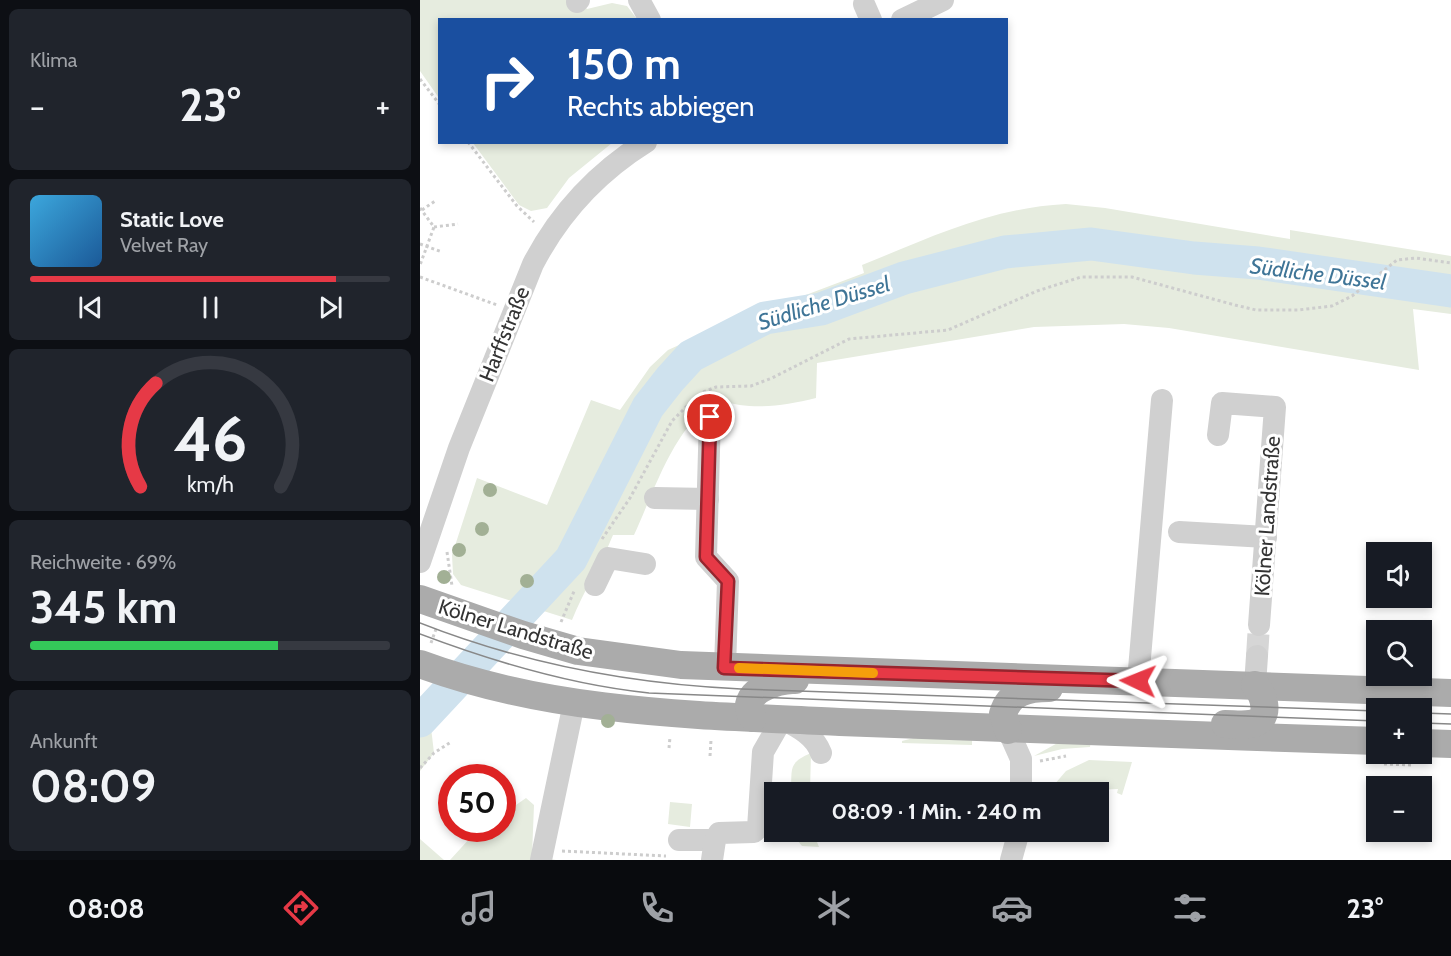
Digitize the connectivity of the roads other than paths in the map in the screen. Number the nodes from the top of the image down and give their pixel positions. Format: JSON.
{"nodes":[{"id":1,"x":639,"y":0,"type":"edge"},
{"id":2,"x":943,"y":0,"type":"edge"},
{"id":3,"x":649,"y":18,"type":"edge"},
{"id":4,"x":906,"y":18,"type":"edge"},
{"id":5,"x":643,"y":144,"type":"edge"},
{"id":6,"x":1162,"y":400,"type":"dead end"},
{"id":7,"x":710,"y":417,"type":"dead end"},
{"id":8,"x":1218,"y":435,"type":"dead end"},
{"id":9,"x":655,"y":498,"type":"dead end"},
{"id":10,"x":708,"y":499,"type":"junction"},
{"id":11,"x":1179,"y":532,"type":"dead end"},
{"id":12,"x":1266,"y":537,"type":"junction"},
{"id":13,"x":420,"y":562,"type":"edge"},
{"id":14,"x":645,"y":564,"type":"dead end"},
{"id":15,"x":586,"y":585,"type":"road end"},
{"id":16,"x":420,"y":599,"type":"edge"},
{"id":17,"x":1259,"y":624,"type":"tunnel mouth"},
{"id":18,"x":1257,"y":656,"type":"tunnel mouth"},
{"id":19,"x":425,"y":666,"type":"edge"},
{"id":20,"x":724,"y":668,"type":"junction"},
{"id":21,"x":827,"y":672,"type":"junction"},
{"id":22,"x":1080,"y":679,"type":"junction"},
{"id":23,"x":1138,"y":681,"type":"junction"},
{"id":24,"x":1255,"y":685,"type":"junction"},
{"id":25,"x":1451,"y":693,"type":"edge"},
{"id":26,"x":574,"y":703,"type":"junction"},
{"id":27,"x":753,"y":718,"type":"junction"},
{"id":28,"x":782,"y":719,"type":"junction"},
{"id":29,"x":1008,"y":729,"type":"junction"},
{"id":30,"x":1053,"y":730,"type":"junction"},
{"id":31,"x":1185,"y":734,"type":"junction"},
{"id":32,"x":1366,"y":741,"type":"edge"},
{"id":33,"x":1432,"y":743,"type":"edge"},
{"id":34,"x":1451,"y":744,"type":"edge"},
{"id":35,"x":763,"y":752,"type":"junction"},
{"id":36,"x":1021,"y":759,"type":"junction"},
{"id":37,"x":1021,"y":782,"type":"edge"},
{"id":38,"x":1017,"y":842,"type":"edge"},
{"id":39,"x":671,"y":848,"type":"road end"},
{"id":40,"x":713,"y":850,"type":"edge"},
{"id":41,"x":542,"y":855,"type":"edge"},
{"id":42,"x":1011,"y":860,"type":"edge"}],
"edges":[{"from":1,"to":3,"type":"street"},
{"from":2,"to":4,"type":"street"},
{"from":5,"to":13,"type":"street","name":"Harffstraße"},
{"from":6,"to":23,"type":"street"},
{"from":7,"to":10,"type":"street"},
{"from":8,"to":12,"type":"street","name":"Kölner Landstraße"},
{"from":9,"to":10,"type":"street"},
{"from":10,"to":20,"type":"street"},
{"from":11,"to":12,"type":"street"},
{"from":12,"to":17,"type":"street","name":"Kölner Landstraße"},
{"from":14,"to":15,"type":"street"},
{"from":16,"to":20,"type":"main road","name":"Kölner Landstraße"},
{"from":18,"to":24,"type":"street"},
{"from":19,"to":26,"type":"main road"},
{"from":20,"to":21,"type":"main road","name":"Kölner Landstraße"},
{"from":21,"to":22,"type":"main road","name":"Kölner Landstraße"},
{"from":21,"to":27,"type":"main road"},
{"from":22,"to":23,"type":"main road","name":"Kölner Landstraße"},
{"from":22,"to":29,"type":"main road","name":"Kölner Landstraße"},
{"from":23,"to":24,"type":"main road","name":"Kölner Landstraße"},
{"from":24,"to":25,"type":"main road","name":"Kölner Landstraße"},
{"from":24,"to":31,"type":"main road"},
{"from":26,"to":27,"type":"main road"},
{"from":26,"to":41,"type":"street"},
{"from":27,"to":28,"type":"main road"},
{"from":27,"to":35,"type":"street"},
{"from":28,"to":29,"type":"main road"},
{"from":28,"to":35,"type":"street"},
{"from":29,"to":30,"type":"main road"},
{"from":29,"to":36,"type":"street"},
{"from":30,"to":31,"type":"main road"},
{"from":30,"to":36,"type":"street"},
{"from":31,"to":32,"type":"main road"},
{"from":33,"to":34,"type":"main road"},
{"from":35,"to":40,"type":"street"},
{"from":36,"to":37,"type":"street"},
{"from":38,"to":42,"type":"street"},
{"from":39,"to":40,"type":"street"}]}
